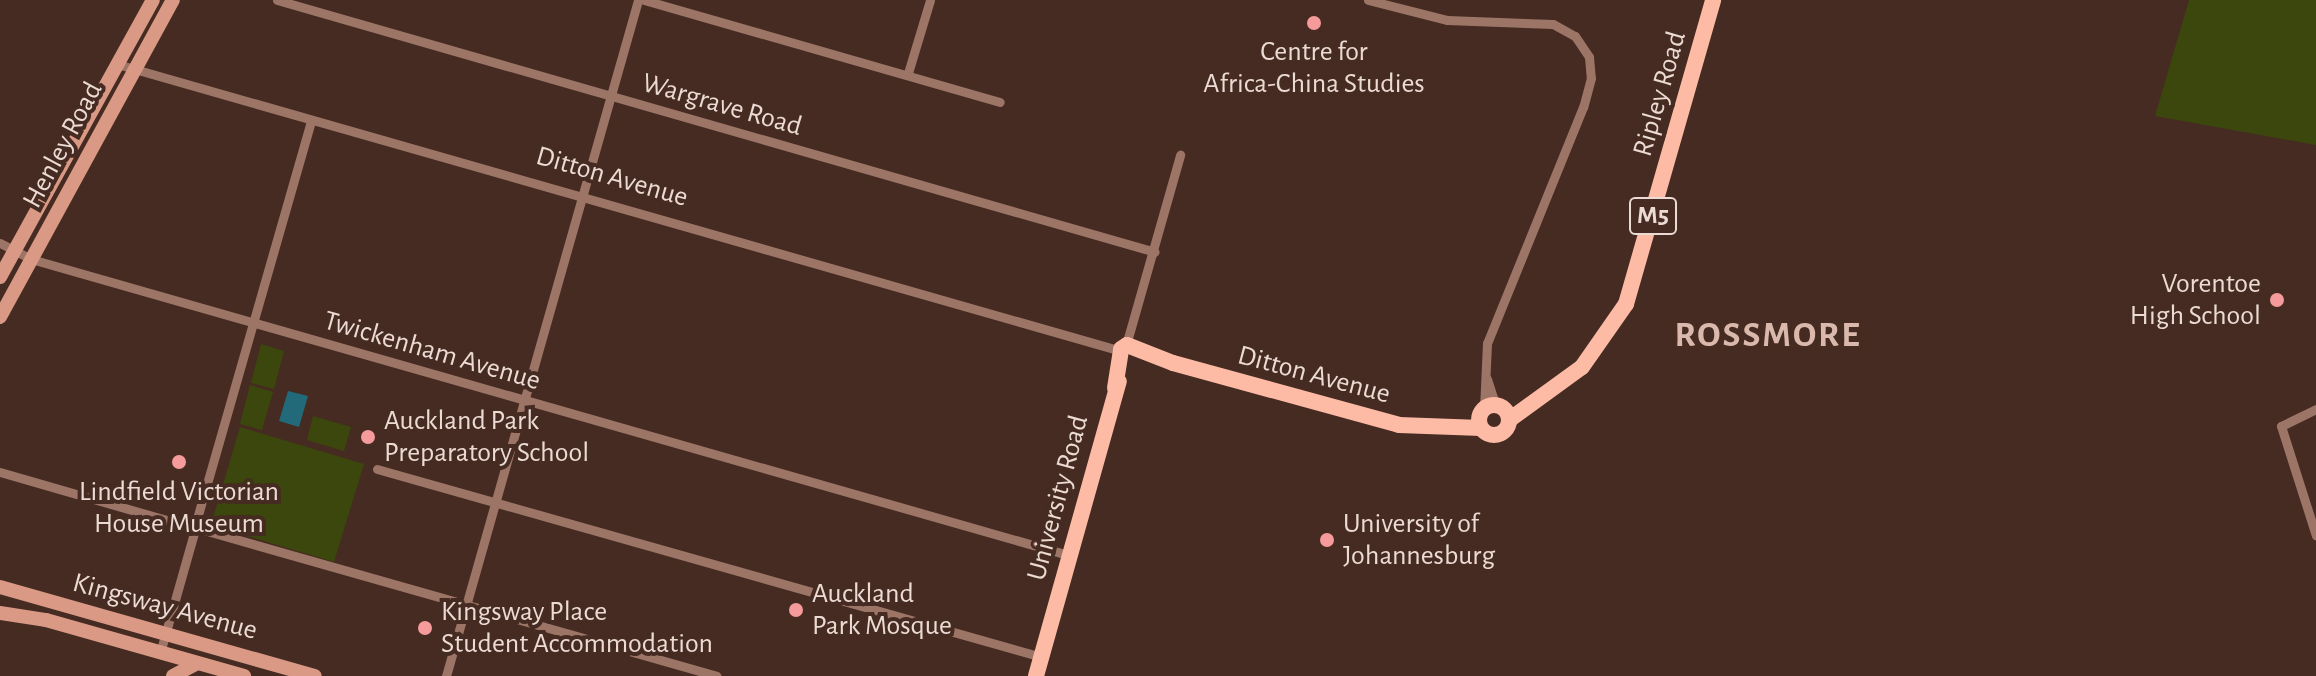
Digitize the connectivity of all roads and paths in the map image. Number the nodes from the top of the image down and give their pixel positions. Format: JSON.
{"nodes":[{"id":1,"x":153,"y":0,"type":"edge"},
{"id":2,"x":173,"y":0,"type":"edge"},
{"id":3,"x":277,"y":0,"type":"edge"},
{"id":4,"x":641,"y":0,"type":"edge"},
{"id":5,"x":930,"y":0,"type":"edge"},
{"id":6,"x":1368,"y":0,"type":"edge"},
{"id":7,"x":1713,"y":0,"type":"edge"},
{"id":8,"x":117,"y":64,"type":"junction"},
{"id":9,"x":133,"y":68,"type":"junction"},
{"id":10,"x":908,"y":73,"type":"junction"},
{"id":11,"x":613,"y":97,"type":"junction"},
{"id":12,"x":1000,"y":102,"type":"dead end"},
{"id":13,"x":311,"y":121,"type":"junction"},
{"id":14,"x":1180,"y":155,"type":"dead end"},
{"id":15,"x":582,"y":195,"type":"junction"},
{"id":16,"x":0,"y":243,"type":"edge"},
{"id":17,"x":15,"y":251,"type":"junction"},
{"id":18,"x":1155,"y":252,"type":"junction"},
{"id":19,"x":31,"y":259,"type":"junction"},
{"id":20,"x":0,"y":277,"type":"edge"},
{"id":21,"x":0,"y":317,"type":"edge"},
{"id":22,"x":253,"y":323,"type":"junction"},
{"id":23,"x":1126,"y":350,"type":"junction"},
{"id":24,"x":526,"y":401,"type":"junction"},
{"id":25,"x":2316,"y":409,"type":"edge"},
{"id":26,"x":1492,"y":415,"type":"junction"},
{"id":27,"x":377,"y":469,"type":"dead end"},
{"id":28,"x":0,"y":472,"type":"edge"},
{"id":29,"x":495,"y":503,"type":"junction"},
{"id":30,"x":195,"y":528,"type":"junction"},
{"id":31,"x":2316,"y":536,"type":"edge"},
{"id":32,"x":1068,"y":555,"type":"junction"},
{"id":33,"x":0,"y":587,"type":"edge"},
{"id":34,"x":466,"y":603,"type":"junction"},
{"id":35,"x":0,"y":613,"type":"edge"},
{"id":36,"x":1051,"y":622,"type":"junction"},
{"id":37,"x":164,"y":633,"type":"junction"},
{"id":38,"x":160,"y":653,"type":"junction"},
{"id":39,"x":1042,"y":657,"type":"junction"},
{"id":40,"x":197,"y":663,"type":"junction"},
{"id":41,"x":173,"y":676,"type":"edge"},
{"id":42,"x":244,"y":676,"type":"edge"},
{"id":43,"x":315,"y":676,"type":"edge"},
{"id":44,"x":446,"y":676,"type":"edge"},
{"id":45,"x":717,"y":676,"type":"edge"},
{"id":46,"x":1036,"y":676,"type":"edge"},
{"id":47,"x":1044,"y":676,"type":"edge"}],
"edges":[{"from":1,"to":8,"type":"main road","name":"Henley Road"},
{"from":2,"to":9,"type":"main road","name":"Henley Road"},
{"from":3,"to":11,"type":"street","name":"Wargrave Road"},
{"from":4,"to":10,"type":"street"},
{"from":4,"to":11,"type":"street"},
{"from":5,"to":10,"type":"street"},
{"from":6,"to":26,"type":"street"},
{"from":7,"to":26,"type":"main road","name":"Ripley Road","number":"M5"},
{"from":8,"to":9,"type":"street","name":"Ditton Avenue"},
{"from":8,"to":17,"type":"main road","name":"Henley Road"},
{"from":9,"to":13,"type":"street","name":"Ditton Avenue"},
{"from":9,"to":19,"type":"main road","name":"Henley Road"},
{"from":10,"to":12,"type":"street"},
{"from":11,"to":15,"type":"street"},
{"from":11,"to":18,"type":"street","name":"Wargrave Road"},
{"from":13,"to":15,"type":"street","name":"Ditton Avenue"},
{"from":13,"to":22,"type":"street"},
{"from":14,"to":18,"type":"street","name":"University Road"},
{"from":15,"to":23,"type":"street","name":"Ditton Avenue"},
{"from":15,"to":24,"type":"street"},
{"from":16,"to":17,"type":"street","name":"Twickenham Avenue"},
{"from":17,"to":19,"type":"street","name":"Twickenham Avenue"},
{"from":17,"to":20,"type":"main road","name":"Henley Road"},
{"from":18,"to":23,"type":"street","name":"University Road"},
{"from":19,"to":21,"type":"main road","name":"Henley Road"},
{"from":19,"to":22,"type":"street","name":"Twickenham Avenue"},
{"from":22,"to":24,"type":"street","name":"Twickenham Avenue"},
{"from":22,"to":30,"type":"street"},
{"from":23,"to":26,"type":"main road","name":"Ditton Avenue"},
{"from":23,"to":32,"type":"main road","name":"University Road"},
{"from":24,"to":29,"type":"street"},
{"from":24,"to":32,"type":"street","name":"Twickenham Avenue"},
{"from":25,"to":31,"type":"street"},
{"from":27,"to":29,"type":"street"},
{"from":28,"to":30,"type":"street"},
{"from":29,"to":34,"type":"street"},
{"from":29,"to":39,"type":"street"},
{"from":30,"to":34,"type":"street"},
{"from":30,"to":37,"type":"street"},
{"from":32,"to":36,"type":"main road","name":"University Road"},
{"from":33,"to":37,"type":"main road","name":"Kingsway Avenue"},
{"from":34,"to":44,"type":"street"},
{"from":34,"to":45,"type":"street"},
{"from":35,"to":38,"type":"main road","name":"Kingsway Avenue"},
{"from":36,"to":39,"type":"main road","name":"University Road"},
{"from":36,"to":47,"type":"main road","name":"University Road"},
{"from":37,"to":38,"type":"street"},
{"from":37,"to":43,"type":"main road","name":"Kingsway Avenue"},
{"from":38,"to":40,"type":"main road","name":"Kingsway Avenue"},
{"from":39,"to":46,"type":"main road","name":"University Road"},
{"from":40,"to":41,"type":"main road"},
{"from":40,"to":42,"type":"main road","name":"Kingsway Avenue"}]}
